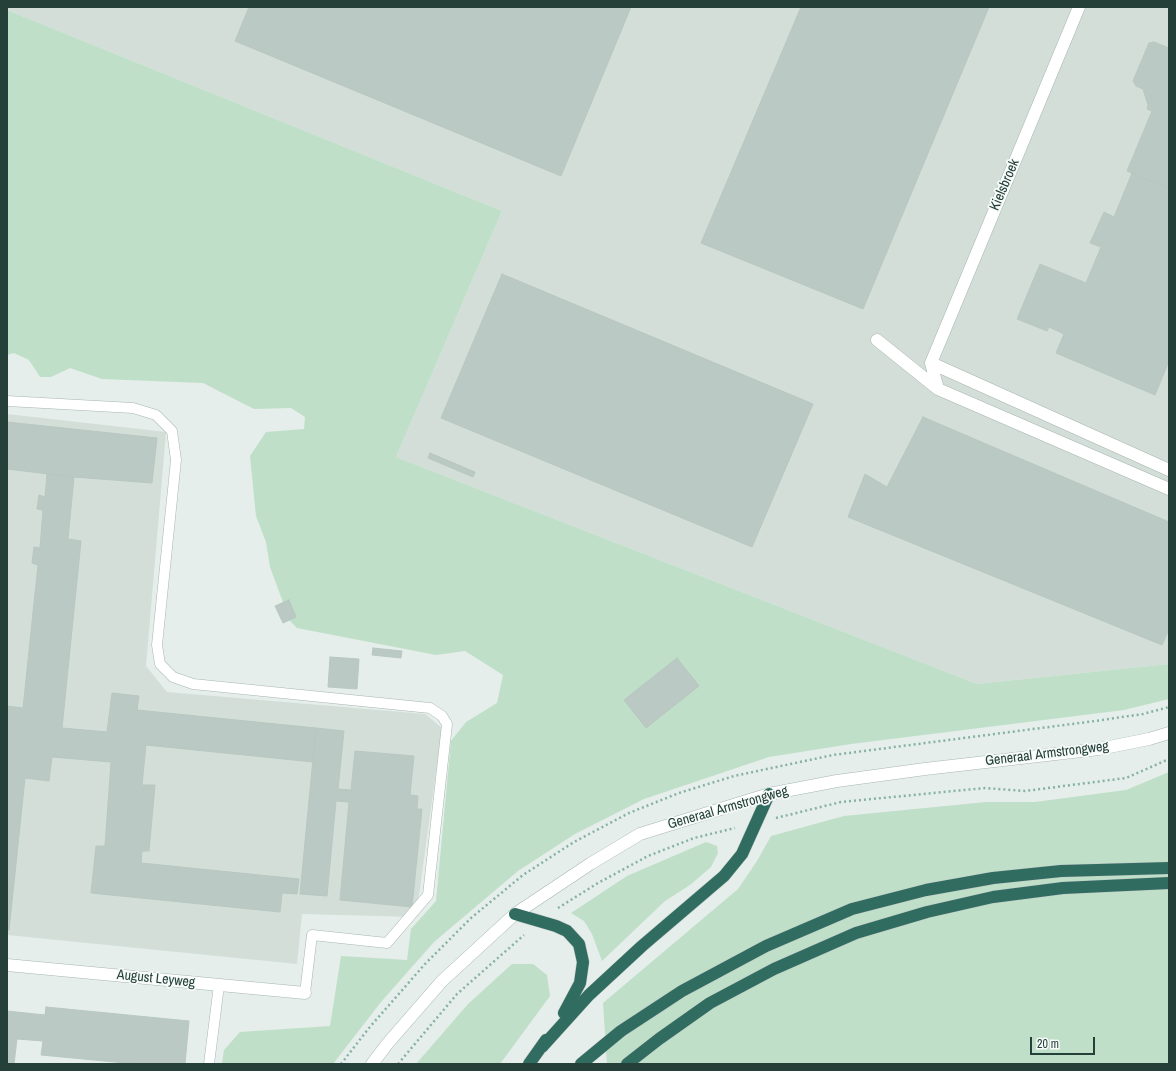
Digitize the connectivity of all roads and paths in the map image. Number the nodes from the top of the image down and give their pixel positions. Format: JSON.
{"nodes":[{"id":1,"x":1079,"y":7,"type":"edge"},
{"id":2,"x":877,"y":340,"type":"dead end"},
{"id":3,"x":931,"y":364,"type":"junction"},
{"id":4,"x":938,"y":389,"type":"junction"},
{"id":5,"x":7,"y":401,"type":"edge"},
{"id":6,"x":1169,"y":470,"type":"edge"},
{"id":7,"x":1169,"y":489,"type":"edge"},
{"id":8,"x":1169,"y":733,"type":"edge"},
{"id":9,"x":769,"y":794,"type":"junction"},
{"id":10,"x":1169,"y":868,"type":"edge"},
{"id":11,"x":1169,"y":883,"type":"edge"},
{"id":12,"x":515,"y":914,"type":"junction"},
{"id":13,"x":7,"y":965,"type":"edge"},
{"id":14,"x":219,"y":985,"type":"junction"},
{"id":15,"x":305,"y":993,"type":"joint"},
{"id":16,"x":542,"y":1047,"type":"junction"},
{"id":17,"x":209,"y":1064,"type":"edge"},
{"id":18,"x":372,"y":1064,"type":"edge"},
{"id":19,"x":529,"y":1064,"type":"edge"},
{"id":20,"x":581,"y":1064,"type":"edge"},
{"id":21,"x":627,"y":1064,"type":"edge"}],
"edges":[{"from":1,"to":3,"type":"street","name":"Kielsbroek"},
{"from":2,"to":4,"type":"street"},
{"from":3,"to":4,"type":"street"},
{"from":3,"to":6,"type":"street"},
{"from":4,"to":7,"type":"street"},
{"from":5,"to":15,"type":"lane"},
{"from":8,"to":9,"type":"street","name":"Generaal Armstrongweg"},
{"from":9,"to":12,"type":"street","name":"Generaal Armstrongweg"},
{"from":9,"to":16,"type":"highway"},
{"from":10,"to":20,"type":"highway"},
{"from":11,"to":21,"type":"highway"},
{"from":12,"to":16,"type":"highway"},
{"from":12,"to":18,"type":"street","name":"Generaal Armstrongweg"},
{"from":13,"to":14,"type":"street","name":"August Leyweg"},
{"from":14,"to":15,"type":"street","name":"August Leyweg"},
{"from":14,"to":17,"type":"lane"},
{"from":16,"to":19,"type":"highway"}]}
